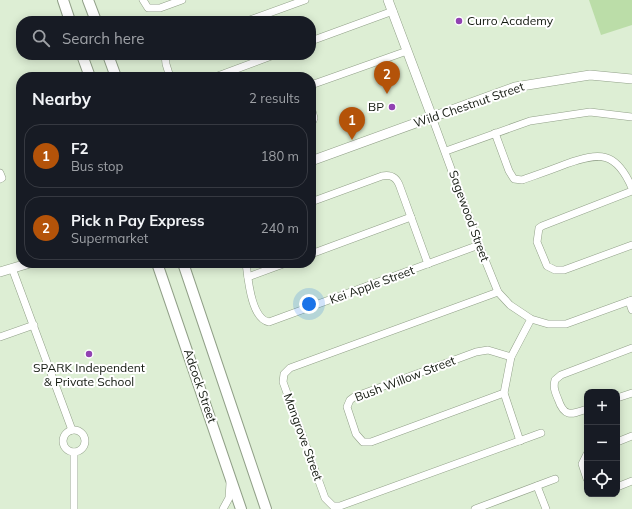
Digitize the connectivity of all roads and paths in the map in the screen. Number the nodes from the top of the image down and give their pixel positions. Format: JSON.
{"nodes":[{"id":1,"x":63,"y":0,"type":"edge"},
{"id":2,"x":88,"y":0,"type":"edge"},
{"id":3,"x":143,"y":0,"type":"edge"},
{"id":4,"x":182,"y":0,"type":"edge"},
{"id":5,"x":305,"y":0,"type":"edge"},
{"id":6,"x":388,"y":0,"type":"edge"},
{"id":7,"x":393,"y":11,"type":"junction"},
{"id":8,"x":68,"y":16,"type":"edge"},
{"id":9,"x":94,"y":16,"type":"edge"},
{"id":10,"x":261,"y":16,"type":"edge"},
{"id":11,"x":316,"y":40,"type":"edge"},
{"id":12,"x":407,"y":51,"type":"junction"},
{"id":13,"x":84,"y":60,"type":"edge"},
{"id":14,"x":110,"y":60,"type":"edge"},
{"id":15,"x":166,"y":60,"type":"edge"},
{"id":16,"x":261,"y":60,"type":"edge"},
{"id":17,"x":88,"y":72,"type":"edge"},
{"id":18,"x":114,"y":72,"type":"edge"},
{"id":19,"x":168,"y":72,"type":"edge"},
{"id":20,"x":228,"y":72,"type":"edge"},
{"id":21,"x":632,"y":79,"type":"edge"},
{"id":22,"x":316,"y":83,"type":"edge"},
{"id":23,"x":432,"y":117,"type":"junction"},
{"id":24,"x":632,"y":117,"type":"edge"},
{"id":25,"x":495,"y":133,"type":"junction"},
{"id":26,"x":446,"y":151,"type":"junction"},
{"id":27,"x":316,"y":159,"type":"edge"},
{"id":28,"x":0,"y":173,"type":"edge"},
{"id":29,"x":0,"y":179,"type":"edge"},
{"id":30,"x":632,"y":188,"type":"edge"},
{"id":31,"x":632,"y":191,"type":"edge"},
{"id":32,"x":316,"y":200,"type":"edge"},
{"id":33,"x":411,"y":217,"type":"junction"},
{"id":34,"x":479,"y":245,"type":"junction"},
{"id":35,"x":632,"y":245,"type":"edge"},
{"id":36,"x":316,"y":252,"type":"edge"},
{"id":37,"x":428,"y":264,"type":"junction"},
{"id":38,"x":16,"y":267,"type":"edge"},
{"id":39,"x":12,"y":268,"type":"junction"},
{"id":40,"x":159,"y":268,"type":"edge"},
{"id":41,"x":185,"y":268,"type":"edge"},
{"id":42,"x":247,"y":268,"type":"edge"},
{"id":43,"x":272,"y":268,"type":"edge"},
{"id":44,"x":0,"y":272,"type":"edge"},
{"id":45,"x":248,"y":277,"type":"junction"},
{"id":46,"x":498,"y":292,"type":"junction"},
{"id":47,"x":630,"y":301,"type":"edge"},
{"id":48,"x":632,"y":310,"type":"edge"},
{"id":49,"x":531,"y":319,"type":"junction"},
{"id":50,"x":34,"y":325,"type":"junction"},
{"id":51,"x":0,"y":337,"type":"edge"},
{"id":52,"x":632,"y":348,"type":"edge"},
{"id":53,"x":511,"y":357,"type":"junction"},
{"id":54,"x":504,"y":393,"type":"junction"},
{"id":55,"x":632,"y":393,"type":"edge"},
{"id":56,"x":620,"y":397,"type":"edge"},
{"id":57,"x":584,"y":410,"type":"edge"},
{"id":58,"x":72,"y":430,"type":"junction"},
{"id":59,"x":541,"y":433,"type":"dead end"},
{"id":60,"x":632,"y":436,"type":"edge"},
{"id":61,"x":520,"y":441,"type":"junction"},
{"id":62,"x":620,"y":441,"type":"edge"},
{"id":63,"x":74,"y":452,"type":"junction"},
{"id":64,"x":584,"y":460,"type":"edge"},
{"id":65,"x":584,"y":470,"type":"edge"},
{"id":66,"x":230,"y":474,"type":"junction"},
{"id":67,"x":555,"y":479,"type":"dead end"},
{"id":68,"x":632,"y":481,"type":"edge"},
{"id":69,"x":537,"y":486,"type":"junction"},
{"id":70,"x":620,"y":486,"type":"edge"},
{"id":71,"x":74,"y":509,"type":"edge"},
{"id":72,"x":223,"y":509,"type":"edge"},
{"id":73,"x":241,"y":509,"type":"edge"},
{"id":74,"x":266,"y":509,"type":"edge"},
{"id":75,"x":475,"y":509,"type":"edge"},
{"id":76,"x":546,"y":509,"type":"edge"}],
"edges":[{"from":1,"to":8,"type":"main road"},
{"from":2,"to":9,"type":"main road"},
{"from":3,"to":4,"type":"street"},
{"from":5,"to":10,"type":"street"},
{"from":6,"to":7,"type":"street","name":"Sagewood Street"},
{"from":7,"to":11,"type":"street"},
{"from":7,"to":12,"type":"street","name":"Sagewood Street"},
{"from":12,"to":22,"type":"street"},
{"from":12,"to":23,"type":"street","name":"Sagewood Street"},
{"from":13,"to":17,"type":"main road"},
{"from":14,"to":18,"type":"main road"},
{"from":15,"to":19,"type":"street"},
{"from":16,"to":20,"type":"street"},
{"from":21,"to":23,"type":"street","name":"Wild Chestnut Street"},
{"from":23,"to":26,"type":"street","name":"Sagewood Street"},
{"from":23,"to":27,"type":"street","name":"Wild Chestnut Street"},
{"from":24,"to":25,"type":"street"},
{"from":25,"to":26,"type":"street"},
{"from":25,"to":30,"type":"street"},
{"from":26,"to":34,"type":"street","name":"Sagewood Street"},
{"from":28,"to":29,"type":"street"},
{"from":31,"to":35,"type":"street"},
{"from":32,"to":33,"type":"street"},
{"from":33,"to":36,"type":"street"},
{"from":33,"to":37,"type":"street"},
{"from":34,"to":37,"type":"street","name":"Kei Apple Street"},
{"from":34,"to":46,"type":"street","name":"Sagewood Street"},
{"from":37,"to":45,"type":"street","name":"Kei Apple Street"},
{"from":38,"to":39,"type":"street"},
{"from":39,"to":44,"type":"street"},
{"from":39,"to":50,"type":"street"},
{"from":40,"to":66,"type":"main road","name":"Adcock Street"},
{"from":41,"to":74,"type":"main road","name":"Adcock Street"},
{"from":42,"to":45,"type":"street"},
{"from":43,"to":45,"type":"street"},
{"from":46,"to":49,"type":"street","name":"Sagewood Street"},
{"from":46,"to":61,"type":"street","name":"Mangrove Street"},
{"from":47,"to":48,"type":"street"},
{"from":47,"to":49,"type":"street","name":"Sagewood Street"},
{"from":49,"to":53,"type":"street"},
{"from":50,"to":51,"type":"street"},
{"from":50,"to":58,"type":"street"},
{"from":52,"to":57,"type":"street"},
{"from":53,"to":54,"type":"street"},
{"from":53,"to":54,"type":"street","name":"Bush Willow Street"},
{"from":54,"to":61,"type":"street"},
{"from":55,"to":56,"type":"street"},
{"from":58,"to":63,"type":"street"},
{"from":58,"to":63,"type":"street"},
{"from":59,"to":61,"type":"street","name":"Mangrove Street"},
{"from":60,"to":62,"type":"street"},
{"from":63,"to":71,"type":"street"},
{"from":64,"to":65,"type":"street"},
{"from":66,"to":72,"type":"street"},
{"from":66,"to":73,"type":"main road","name":"Adcock Street"},
{"from":67,"to":69,"type":"street"},
{"from":68,"to":70,"type":"street"},
{"from":69,"to":75,"type":"street"},
{"from":69,"to":76,"type":"street"}]}
